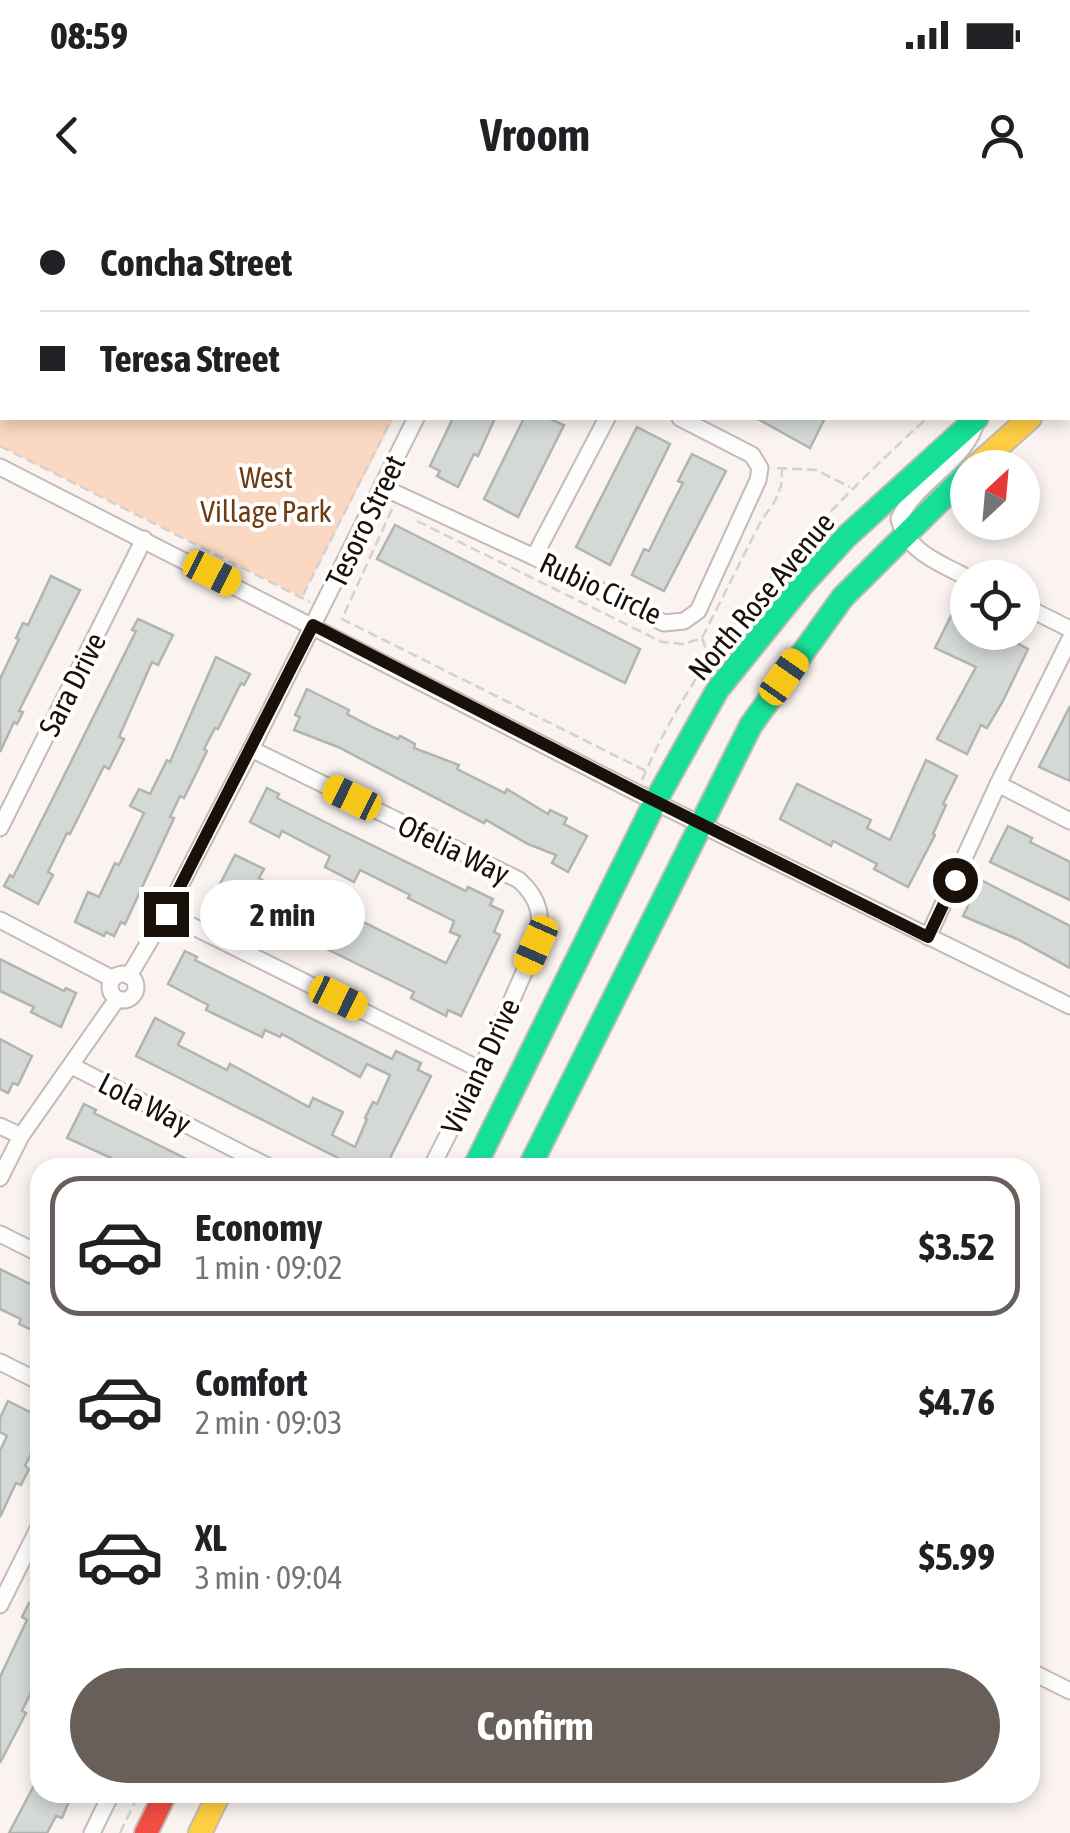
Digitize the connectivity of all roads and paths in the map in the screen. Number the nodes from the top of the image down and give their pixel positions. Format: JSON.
{"nodes":[{"id":1,"x":391,"y":420,"type":"edge"},
{"id":2,"x":415,"y":420,"type":"edge"},
{"id":3,"x":606,"y":420,"type":"edge"},
{"id":4,"x":684,"y":420,"type":"edge"},
{"id":5,"x":975,"y":420,"type":"edge"},
{"id":6,"x":977,"y":420,"type":"edge"},
{"id":7,"x":1028,"y":420,"type":"edge"},
{"id":8,"x":0,"y":446,"type":"edge"},
{"id":9,"x":994,"y":450,"type":"edge"},
{"id":10,"x":0,"y":467,"type":"edge"},
{"id":11,"x":760,"y":468,"type":"junction"},
{"id":12,"x":782,"y":468,"type":"junction"},
{"id":13,"x":382,"y":487,"type":"junction"},
{"id":14,"x":851,"y":488,"type":"dead end"},
{"id":15,"x":950,"y":491,"type":"edge"},
{"id":16,"x":391,"y":508,"type":"dead end"},
{"id":17,"x":408,"y":517,"type":"dead end"},
{"id":18,"x":903,"y":534,"type":"junction"},
{"id":19,"x":144,"y":539,"type":"junction"},
{"id":20,"x":534,"y":557,"type":"junction"},
{"id":21,"x":950,"y":569,"type":"edge"},
{"id":22,"x":302,"y":597,"type":"junction"},
{"id":23,"x":321,"y":608,"type":"junction"},
{"id":24,"x":1040,"y":614,"type":"edge"},
{"id":25,"x":342,"y":619,"type":"junction"},
{"id":26,"x":313,"y":625,"type":"junction"},
{"id":27,"x":1070,"y":629,"type":"edge"},
{"id":28,"x":702,"y":638,"type":"junction"},
{"id":29,"x":1070,"y":639,"type":"edge"},
{"id":30,"x":710,"y":658,"type":"dead end"},
{"id":31,"x":251,"y":749,"type":"junction"},
{"id":32,"x":646,"y":771,"type":"dead end"},
{"id":33,"x":998,"y":784,"type":"junction"},
{"id":34,"x":655,"y":802,"type":"junction"},
{"id":35,"x":1070,"y":820,"type":"edge"},
{"id":36,"x":700,"y":824,"type":"junction"},
{"id":37,"x":0,"y":828,"type":"edge"},
{"id":38,"x":539,"y":907,"type":"joint"},
{"id":39,"x":166,"y":914,"type":"junction"},
{"id":40,"x":0,"y":920,"type":"edge"},
{"id":41,"x":928,"y":937,"type":"junction"},
{"id":42,"x":121,"y":978,"type":"junction"},
{"id":43,"x":117,"y":999,"type":"junction"},
{"id":44,"x":1070,"y":1006,"type":"edge"},
{"id":45,"x":72,"y":1066,"type":"junction"},
{"id":46,"x":481,"y":1070,"type":"junction"},
{"id":47,"x":0,"y":1126,"type":"edge"},
{"id":48,"x":21,"y":1136,"type":"junction"},
{"id":49,"x":251,"y":1158,"type":"edge"},
{"id":50,"x":436,"y":1158,"type":"edge"},
{"id":51,"x":479,"y":1158,"type":"edge"},
{"id":52,"x":534,"y":1158,"type":"edge"},
{"id":53,"x":0,"y":1178,"type":"edge"},
{"id":54,"x":0,"y":1234,"type":"edge"},
{"id":55,"x":30,"y":1249,"type":"edge"},
{"id":56,"x":0,"y":1362,"type":"edge"},
{"id":57,"x":30,"y":1377,"type":"edge"},
{"id":58,"x":30,"y":1544,"type":"edge"},
{"id":59,"x":0,"y":1605,"type":"edge"},
{"id":60,"x":1040,"y":1676,"type":"edge"},
{"id":61,"x":1070,"y":1691,"type":"edge"},
{"id":62,"x":107,"y":1803,"type":"edge"},
{"id":63,"x":135,"y":1803,"type":"edge"},
{"id":64,"x":161,"y":1803,"type":"edge"},
{"id":65,"x":215,"y":1803,"type":"edge"},
{"id":66,"x":92,"y":1833,"type":"edge"},
{"id":67,"x":120,"y":1833,"type":"edge"},
{"id":68,"x":146,"y":1833,"type":"edge"},
{"id":69,"x":200,"y":1833,"type":"edge"}],
"edges":[{"from":1,"to":22,"type":"path"},
{"from":2,"to":13,"type":"street","name":"Tesoro Street"},
{"from":3,"to":20,"type":"street"},
{"from":4,"to":11,"type":"street"},
{"from":5,"to":34,"type":"main road","name":"North Rose Avenue"},
{"from":6,"to":18,"type":"street"},
{"from":7,"to":9,"type":"main road"},
{"from":8,"to":22,"type":"path"},
{"from":10,"to":19,"type":"street"},
{"from":11,"to":12,"type":"path"},
{"from":11,"to":20,"type":"street","name":"Rubio Circle"},
{"from":12,"to":14,"type":"path"},
{"from":12,"to":28,"type":"path"},
{"from":13,"to":20,"type":"street","name":"Rubio Circle"},
{"from":13,"to":23,"type":"street","name":"Tesoro Street"},
{"from":15,"to":18,"type":"main road"},
{"from":16,"to":25,"type":"path"},
{"from":17,"to":28,"type":"path"},
{"from":18,"to":21,"type":"street"},
{"from":18,"to":36,"type":"main road"},
{"from":19,"to":26,"type":"street"},
{"from":19,"to":37,"type":"street","name":"Sara Drive"},
{"from":22,"to":23,"type":"path"},
{"from":23,"to":25,"type":"path"},
{"from":23,"to":26,"type":"street","name":"Tesoro Street"},
{"from":24,"to":27,"type":"street"},
{"from":25,"to":32,"type":"path"},
{"from":26,"to":31,"type":"street","name":"Tesoro Street"},
{"from":26,"to":34,"type":"street"},
{"from":28,"to":30,"type":"path"},
{"from":29,"to":33,"type":"street"},
{"from":31,"to":38,"type":"street","name":"Ofelia Way"},
{"from":31,"to":39,"type":"street","name":"Tesoro Street"},
{"from":33,"to":35,"type":"street"},
{"from":33,"to":41,"type":"street"},
{"from":34,"to":36,"type":"street"},
{"from":34,"to":51,"type":"main road","name":"North Rose Avenue"},
{"from":36,"to":41,"type":"street"},
{"from":36,"to":52,"type":"main road"},
{"from":38,"to":46,"type":"street","name":"Viviana Drive"},
{"from":39,"to":42,"type":"street","name":"Tesoro Street"},
{"from":39,"to":46,"type":"street"},
{"from":40,"to":42,"type":"street"},
{"from":41,"to":44,"type":"street"},
{"from":42,"to":43,"type":"street"},
{"from":42,"to":43,"type":"street"},
{"from":43,"to":45,"type":"street"},
{"from":45,"to":48,"type":"street"},
{"from":45,"to":49,"type":"street","name":"Lola Way"},
{"from":46,"to":50,"type":"street","name":"Viviana Drive"},
{"from":47,"to":48,"type":"street"},
{"from":48,"to":53,"type":"street"},
{"from":54,"to":55,"type":"street"},
{"from":56,"to":57,"type":"street"},
{"from":58,"to":59,"type":"street"},
{"from":60,"to":61,"type":"street"},
{"from":62,"to":66,"type":"street"},
{"from":63,"to":67,"type":"path"},
{"from":64,"to":68,"type":"main road"},
{"from":65,"to":69,"type":"main road"}]}
